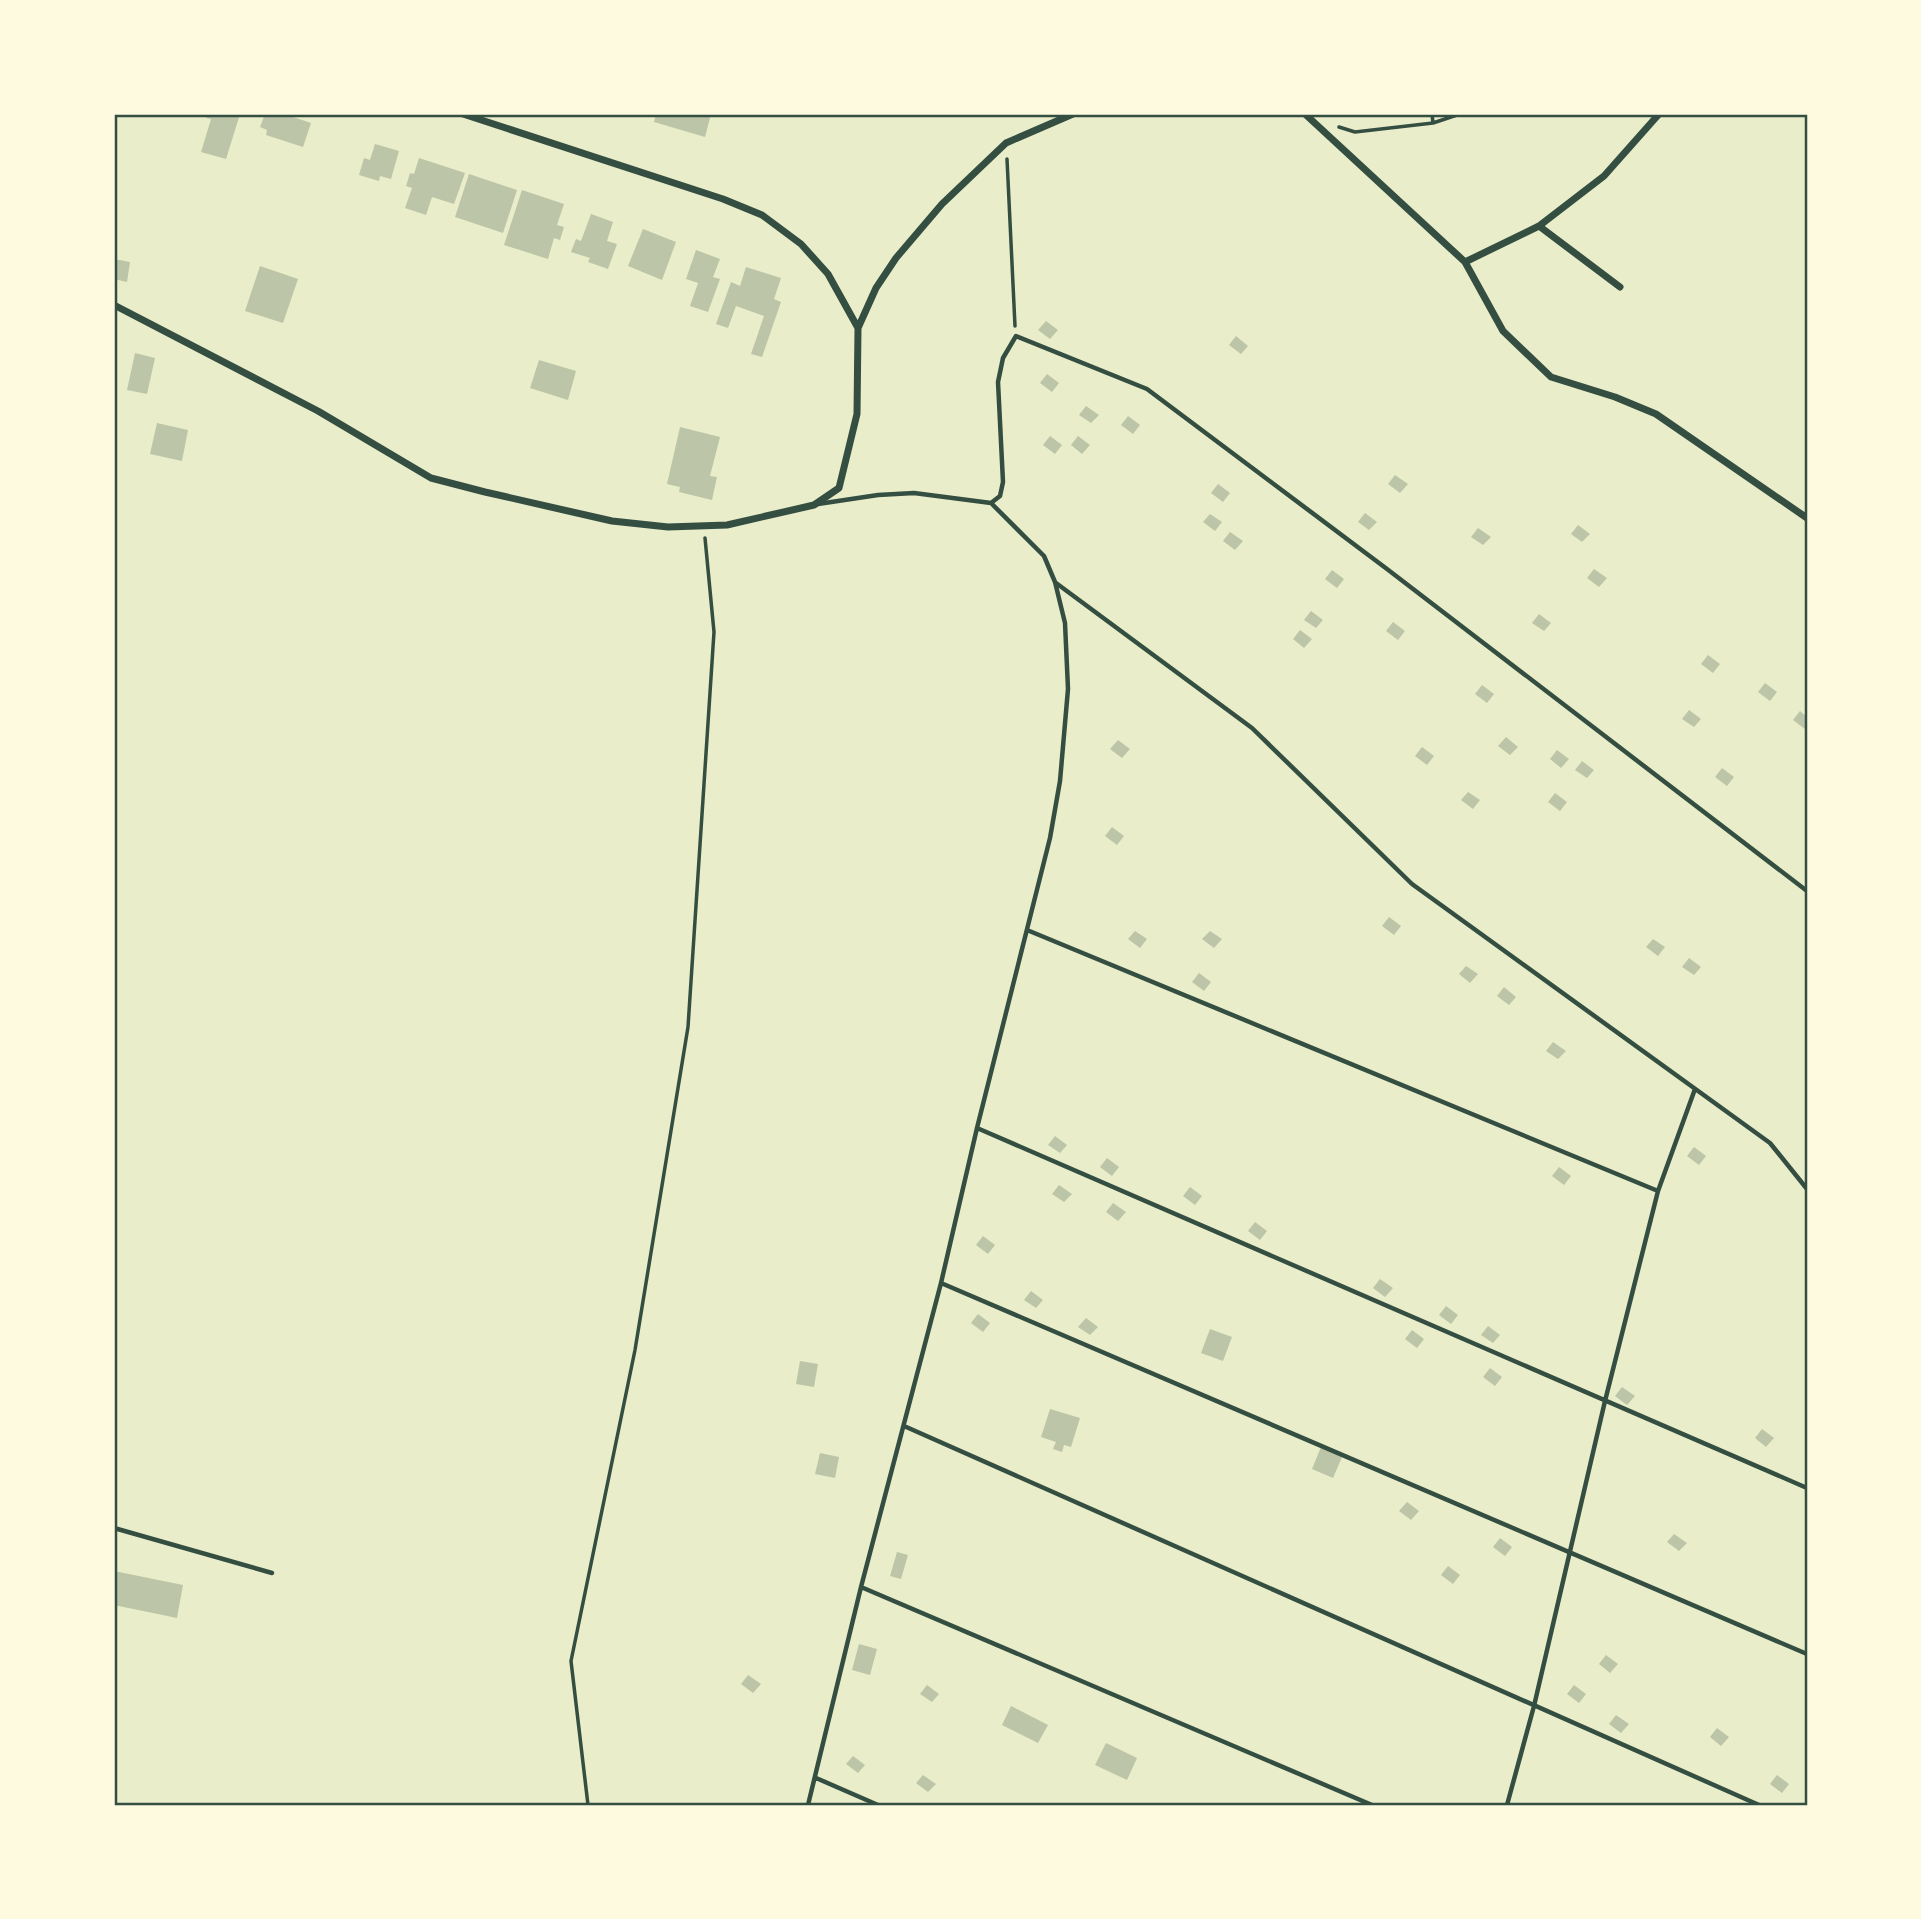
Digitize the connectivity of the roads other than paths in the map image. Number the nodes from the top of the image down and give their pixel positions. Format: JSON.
{"nodes":[{"id":1,"x":463,"y":114,"type":"edge"},
{"id":2,"x":1073,"y":114,"type":"edge"},
{"id":3,"x":1659,"y":114,"type":"edge"},
{"id":4,"x":1308,"y":116,"type":"edge"},
{"id":5,"x":1539,"y":226,"type":"junction"},
{"id":6,"x":1465,"y":262,"type":"junction"},
{"id":7,"x":1620,"y":287,"type":"dead end"},
{"id":8,"x":114,"y":305,"type":"edge"},
{"id":9,"x":858,"y":328,"type":"junction"},
{"id":10,"x":990,"y":503,"type":"junction"},
{"id":11,"x":814,"y":505,"type":"junction"},
{"id":12,"x":1807,"y":518,"type":"edge"},
{"id":13,"x":1055,"y":582,"type":"junction"},
{"id":14,"x":1807,"y":891,"type":"edge"},
{"id":15,"x":1027,"y":930,"type":"junction"},
{"id":16,"x":1695,"y":1089,"type":"junction"},
{"id":17,"x":977,"y":1128,"type":"junction"},
{"id":18,"x":1807,"y":1189,"type":"edge"},
{"id":19,"x":1658,"y":1191,"type":"junction"},
{"id":20,"x":941,"y":1283,"type":"junction"},
{"id":21,"x":1605,"y":1401,"type":"junction"},
{"id":22,"x":904,"y":1426,"type":"junction"},
{"id":23,"x":1807,"y":1488,"type":"edge"},
{"id":24,"x":114,"y":1528,"type":"edge"},
{"id":25,"x":1569,"y":1552,"type":"junction"},
{"id":26,"x":272,"y":1573,"type":"dead end"},
{"id":27,"x":861,"y":1587,"type":"junction"},
{"id":28,"x":1807,"y":1654,"type":"edge"},
{"id":29,"x":1534,"y":1706,"type":"junction"},
{"id":30,"x":816,"y":1778,"type":"junction"},
{"id":31,"x":808,"y":1805,"type":"edge"},
{"id":32,"x":878,"y":1805,"type":"edge"},
{"id":33,"x":1372,"y":1805,"type":"edge"},
{"id":34,"x":1507,"y":1805,"type":"edge"},
{"id":35,"x":1759,"y":1805,"type":"edge"}],
"edges":[{"from":1,"to":9,"type":"street"},
{"from":2,"to":9,"type":"street"},
{"from":3,"to":5,"type":"street"},
{"from":4,"to":6,"type":"street"},
{"from":5,"to":6,"type":"street"},
{"from":5,"to":7,"type":"street"},
{"from":6,"to":12,"type":"street"},
{"from":8,"to":11,"type":"street"},
{"from":9,"to":11,"type":"street"},
{"from":10,"to":11,"type":"lane"},
{"from":10,"to":13,"type":"lane"},
{"from":10,"to":14,"type":"lane"},
{"from":13,"to":15,"type":"lane"},
{"from":13,"to":16,"type":"lane"},
{"from":15,"to":17,"type":"lane"},
{"from":15,"to":19,"type":"lane"},
{"from":16,"to":18,"type":"lane"},
{"from":16,"to":19,"type":"lane"},
{"from":17,"to":20,"type":"lane"},
{"from":17,"to":21,"type":"lane"},
{"from":19,"to":21,"type":"lane"},
{"from":20,"to":22,"type":"lane"},
{"from":20,"to":25,"type":"lane"},
{"from":21,"to":23,"type":"lane"},
{"from":21,"to":25,"type":"lane"},
{"from":22,"to":27,"type":"lane"},
{"from":22,"to":29,"type":"lane"},
{"from":24,"to":26,"type":"lane"},
{"from":25,"to":28,"type":"lane"},
{"from":25,"to":29,"type":"lane"},
{"from":27,"to":30,"type":"lane"},
{"from":27,"to":33,"type":"lane"},
{"from":29,"to":34,"type":"lane"},
{"from":29,"to":35,"type":"lane"},
{"from":30,"to":31,"type":"lane"},
{"from":30,"to":32,"type":"lane"}]}
